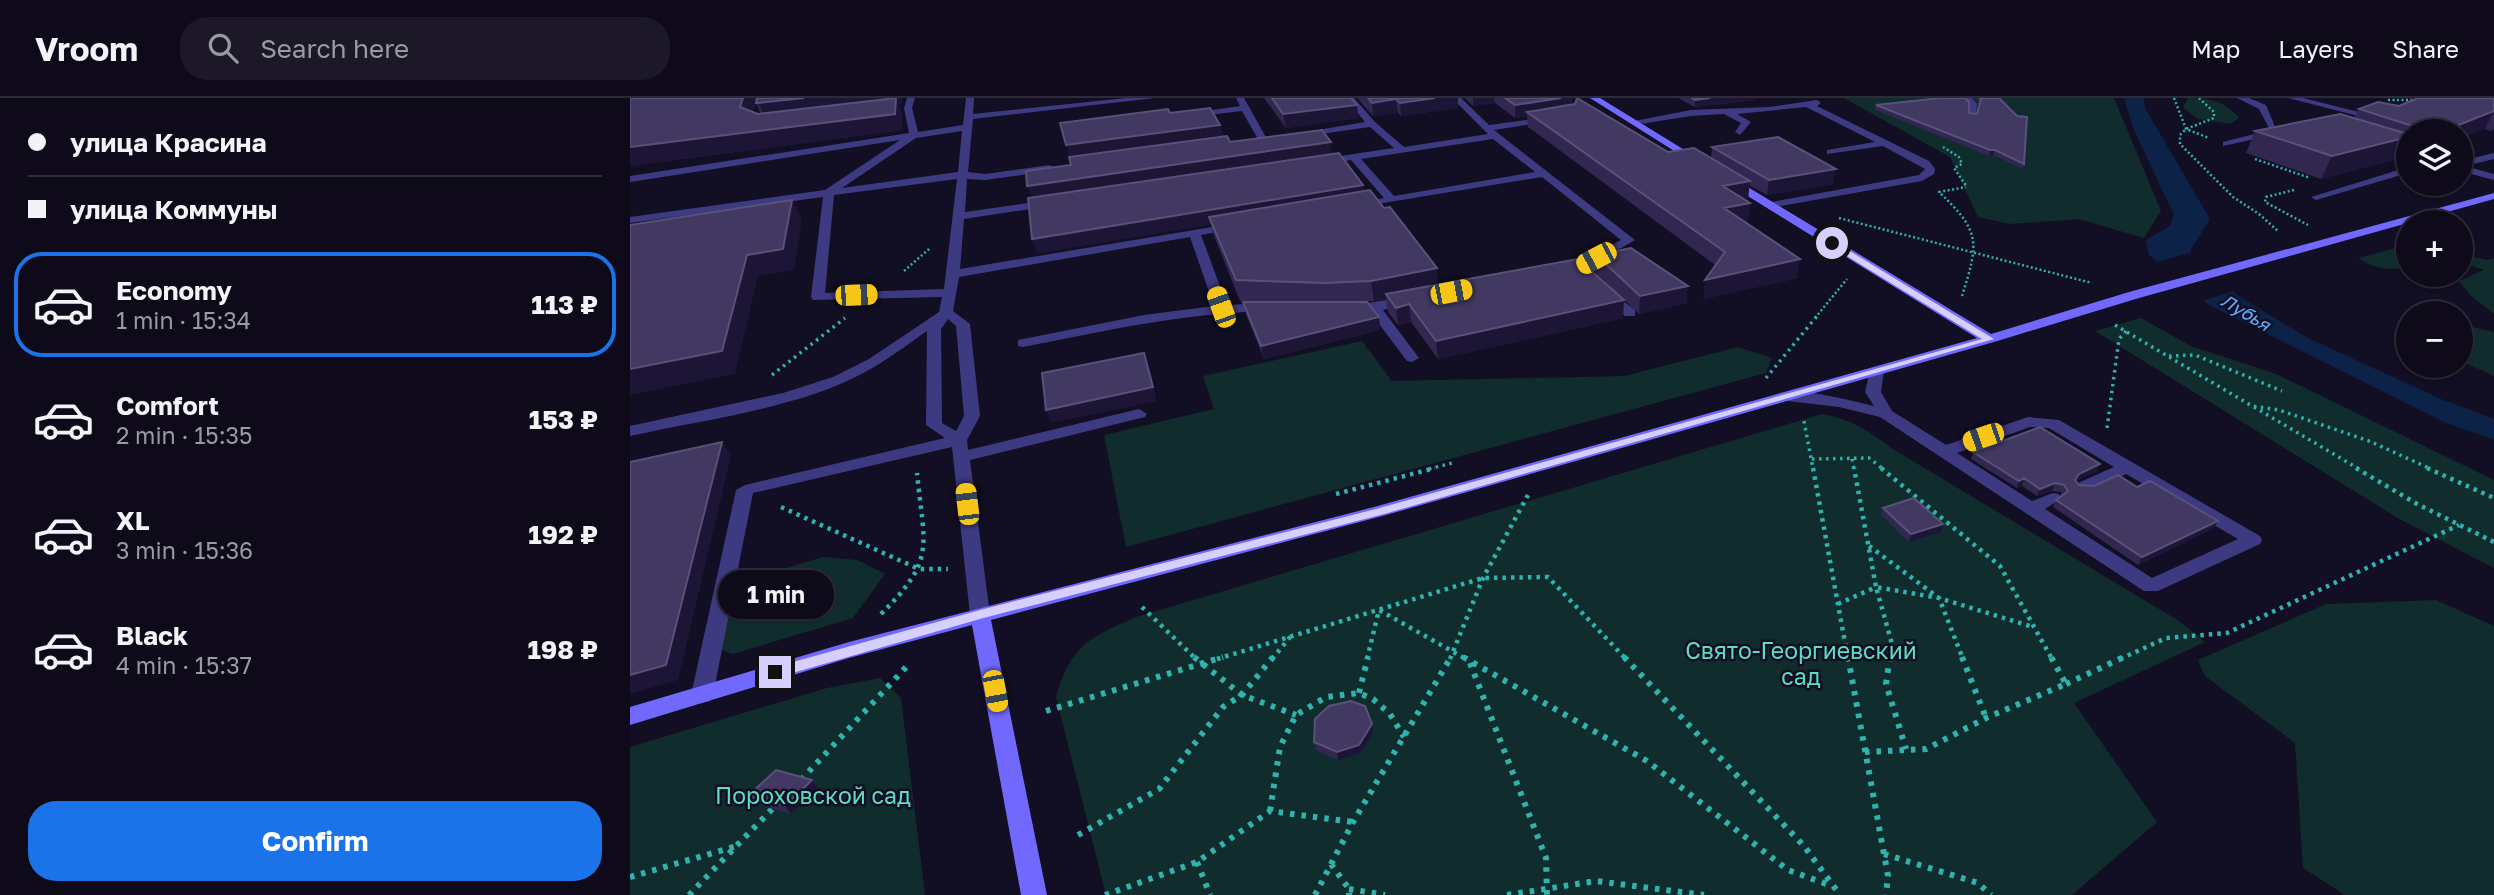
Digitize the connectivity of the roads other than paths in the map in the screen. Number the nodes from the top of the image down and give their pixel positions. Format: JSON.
{"nodes":[{"id":1,"x":970,"y":98,"type":"edge"},
{"id":2,"x":1152,"y":98,"type":"edge"},
{"id":3,"x":1240,"y":98,"type":"edge"},
{"id":4,"x":1349,"y":98,"type":"edge"},
{"id":5,"x":1456,"y":98,"type":"edge"},
{"id":6,"x":1594,"y":98,"type":"edge"},
{"id":7,"x":1819,"y":98,"type":"edge"},
{"id":8,"x":1967,"y":98,"type":"edge"},
{"id":9,"x":2241,"y":98,"type":"edge"},
{"id":10,"x":2292,"y":98,"type":"edge"},
{"id":11,"x":1117,"y":100,"type":"edge"},
{"id":12,"x":909,"y":103,"type":"edge"},
{"id":13,"x":1807,"y":104,"type":"junction"},
{"id":14,"x":1245,"y":108,"type":"junction"},
{"id":15,"x":895,"y":109,"type":"edge"},
{"id":16,"x":1726,"y":112,"type":"junction"},
{"id":17,"x":2348,"y":113,"type":"junction"},
{"id":18,"x":1973,"y":114,"type":"edge"},
{"id":19,"x":1178,"y":116,"type":"edge"},
{"id":20,"x":1559,"y":117,"type":"edge"},
{"id":21,"x":2331,"y":119,"type":"edge"},
{"id":22,"x":2389,"y":119,"type":"edge"},
{"id":23,"x":967,"y":122,"type":"junction"},
{"id":24,"x":1634,"y":122,"type":"junction"},
{"id":25,"x":1372,"y":124,"type":"junction"},
{"id":26,"x":1490,"y":132,"type":"junction"},
{"id":27,"x":1740,"y":132,"type":"dead end"},
{"id":28,"x":914,"y":135,"type":"junction"},
{"id":29,"x":1289,"y":135,"type":"edge"},
{"id":30,"x":1276,"y":137,"type":"edge"},
{"id":31,"x":1262,"y":139,"type":"junction"},
{"id":32,"x":1248,"y":141,"type":"edge"},
{"id":33,"x":1884,"y":143,"type":"junction"},
{"id":34,"x":2226,"y":144,"type":"road end"},
{"id":35,"x":1402,"y":150,"type":"junction"},
{"id":36,"x":1830,"y":152,"type":"dead end"},
{"id":37,"x":2494,"y":156,"type":"edge"},
{"id":38,"x":1354,"y":158,"type":"junction"},
{"id":39,"x":2473,"y":162,"type":"edge"},
{"id":40,"x":1313,"y":164,"type":"edge"},
{"id":41,"x":1703,"y":165,"type":"edge"},
{"id":42,"x":1068,"y":166,"type":"edge"},
{"id":43,"x":2473,"y":170,"type":"edge"},
{"id":44,"x":1715,"y":172,"type":"edge"},
{"id":45,"x":1543,"y":174,"type":"junction"},
{"id":46,"x":2396,"y":174,"type":"edge"},
{"id":47,"x":961,"y":175,"type":"junction"},
{"id":48,"x":2494,"y":177,"type":"edge"},
{"id":49,"x":630,"y":179,"type":"edge"},
{"id":50,"x":829,"y":192,"type":"junction"},
{"id":51,"x":2494,"y":196,"type":"edge"},
{"id":52,"x":2316,"y":197,"type":"dead end"},
{"id":53,"x":1066,"y":200,"type":"edge"},
{"id":54,"x":1391,"y":200,"type":"junction"},
{"id":55,"x":1770,"y":205,"type":"junction"},
{"id":56,"x":1339,"y":209,"type":"edge"},
{"id":57,"x":630,"y":220,"type":"edge"},
{"id":58,"x":956,"y":222,"type":"junction"},
{"id":59,"x":1247,"y":224,"type":"edge"},
{"id":60,"x":1194,"y":233,"type":"junction"},
{"id":61,"x":1552,"y":272,"type":"edge"},
{"id":62,"x":953,"y":274,"type":"junction"},
{"id":63,"x":1589,"y":276,"type":"junction"},
{"id":64,"x":949,"y":293,"type":"junction"},
{"id":65,"x":1429,"y":297,"type":"edge"},
{"id":66,"x":1221,"y":307,"type":"junction"},
{"id":67,"x":1276,"y":307,"type":"edge"},
{"id":68,"x":1374,"y":307,"type":"junction"},
{"id":69,"x":1339,"y":309,"type":"edge"},
{"id":70,"x":946,"y":312,"type":"junction"},
{"id":71,"x":1630,"y":313,"type":"edge"},
{"id":72,"x":1989,"y":339,"type":"junction"},
{"id":73,"x":1023,"y":344,"type":"dead end"},
{"id":74,"x":1412,"y":358,"type":"dead end"},
{"id":75,"x":1877,"y":371,"type":"junction"},
{"id":76,"x":1788,"y":396,"type":"junction"},
{"id":77,"x":1139,"y":414,"type":"dead end"},
{"id":78,"x":1886,"y":414,"type":"junction"},
{"id":79,"x":630,"y":431,"type":"edge"},
{"id":80,"x":1983,"y":437,"type":"junction"},
{"id":81,"x":2000,"y":448,"type":"edge"},
{"id":82,"x":960,"y":449,"type":"junction"},
{"id":83,"x":1943,"y":452,"type":"junction"},
{"id":84,"x":2127,"y":467,"type":"junction"},
{"id":85,"x":2084,"y":487,"type":"edge"},
{"id":86,"x":2053,"y":498,"type":"dead end"},
{"id":87,"x":2030,"y":509,"type":"junction"},
{"id":88,"x":980,"y":615,"type":"junction"},
{"id":89,"x":702,"y":695,"type":"junction"},
{"id":90,"x":630,"y":716,"type":"edge"},
{"id":91,"x":1034,"y":895,"type":"edge"}],
"edges":[{"from":1,"to":23,"type":"lane"},
{"from":2,"to":11,"type":"lane"},
{"from":3,"to":14,"type":"lane"},
{"from":4,"to":25,"type":"lane"},
{"from":5,"to":26,"type":"lane"},
{"from":6,"to":24,"type":"main road"},
{"from":7,"to":13,"type":"lane"},
{"from":8,"to":18,"type":"lane"},
{"from":9,"to":34,"type":"lane"},
{"from":10,"to":17,"type":"lane"},
{"from":11,"to":23,"type":"lane"},
{"from":12,"to":15,"type":"lane"},
{"from":12,"to":28,"type":"lane"},
{"from":13,"to":16,"type":"lane"},
{"from":13,"to":33,"type":"lane"},
{"from":14,"to":19,"type":"lane"},
{"from":14,"to":31,"type":"lane"},
{"from":16,"to":24,"type":"lane"},
{"from":16,"to":27,"type":"lane"},
{"from":17,"to":21,"type":"lane"},
{"from":17,"to":22,"type":"lane"},
{"from":20,"to":26,"type":"lane"},
{"from":23,"to":28,"type":"lane"},
{"from":23,"to":47,"type":"lane"},
{"from":24,"to":41,"type":"main road"},
{"from":25,"to":29,"type":"lane"},
{"from":25,"to":35,"type":"lane"},
{"from":26,"to":35,"type":"lane"},
{"from":26,"to":45,"type":"lane"},
{"from":28,"to":49,"type":"lane"},
{"from":28,"to":50,"type":"lane"},
{"from":30,"to":31,"type":"lane"},
{"from":31,"to":32,"type":"lane"},
{"from":33,"to":36,"type":"lane"},
{"from":33,"to":55,"type":"lane"},
{"from":35,"to":38,"type":"lane"},
{"from":37,"to":39,"type":"lane"},
{"from":38,"to":40,"type":"lane"},
{"from":38,"to":54,"type":"lane"},
{"from":42,"to":47,"type":"lane"},
{"from":43,"to":48,"type":"lane"},
{"from":44,"to":55,"type":"main road"},
{"from":45,"to":54,"type":"lane"},
{"from":45,"to":63,"type":"lane"},
{"from":46,"to":52,"type":"lane"},
{"from":47,"to":50,"type":"lane"},
{"from":47,"to":58,"type":"lane"},
{"from":50,"to":57,"type":"lane"},
{"from":50,"to":64,"type":"lane"},
{"from":51,"to":72,"type":"main road"},
{"from":53,"to":58,"type":"lane"},
{"from":54,"to":56,"type":"lane"},
{"from":55,"to":72,"type":"main road"},
{"from":58,"to":62,"type":"lane"},
{"from":59,"to":60,"type":"lane"},
{"from":60,"to":62,"type":"lane"},
{"from":60,"to":66,"type":"lane"},
{"from":61,"to":63,"type":"lane"},
{"from":62,"to":64,"type":"lane"},
{"from":63,"to":71,"type":"lane"},
{"from":64,"to":70,"type":"lane"},
{"from":65,"to":68,"type":"lane"},
{"from":66,"to":67,"type":"lane"},
{"from":66,"to":73,"type":"lane"},
{"from":68,"to":69,"type":"lane"},
{"from":68,"to":74,"type":"lane"},
{"from":70,"to":79,"type":"lane"},
{"from":70,"to":82,"type":"lane"},
{"from":70,"to":82,"type":"lane"},
{"from":72,"to":75,"type":"main road"},
{"from":75,"to":76,"type":"main road"},
{"from":75,"to":78,"type":"lane"},
{"from":76,"to":78,"type":"lane"},
{"from":76,"to":88,"type":"main road"},
{"from":77,"to":82,"type":"lane"},
{"from":78,"to":83,"type":"lane"},
{"from":80,"to":81,"type":"lane"},
{"from":80,"to":83,"type":"lane"},
{"from":80,"to":84,"type":"lane"},
{"from":82,"to":88,"type":"lane"},
{"from":82,"to":89,"type":"lane"},
{"from":83,"to":87,"type":"lane"},
{"from":84,"to":85,"type":"lane"},
{"from":84,"to":87,"type":"lane"},
{"from":86,"to":87,"type":"lane"},
{"from":88,"to":89,"type":"main road"},
{"from":88,"to":91,"type":"main road"},
{"from":89,"to":90,"type":"main road"}]}
